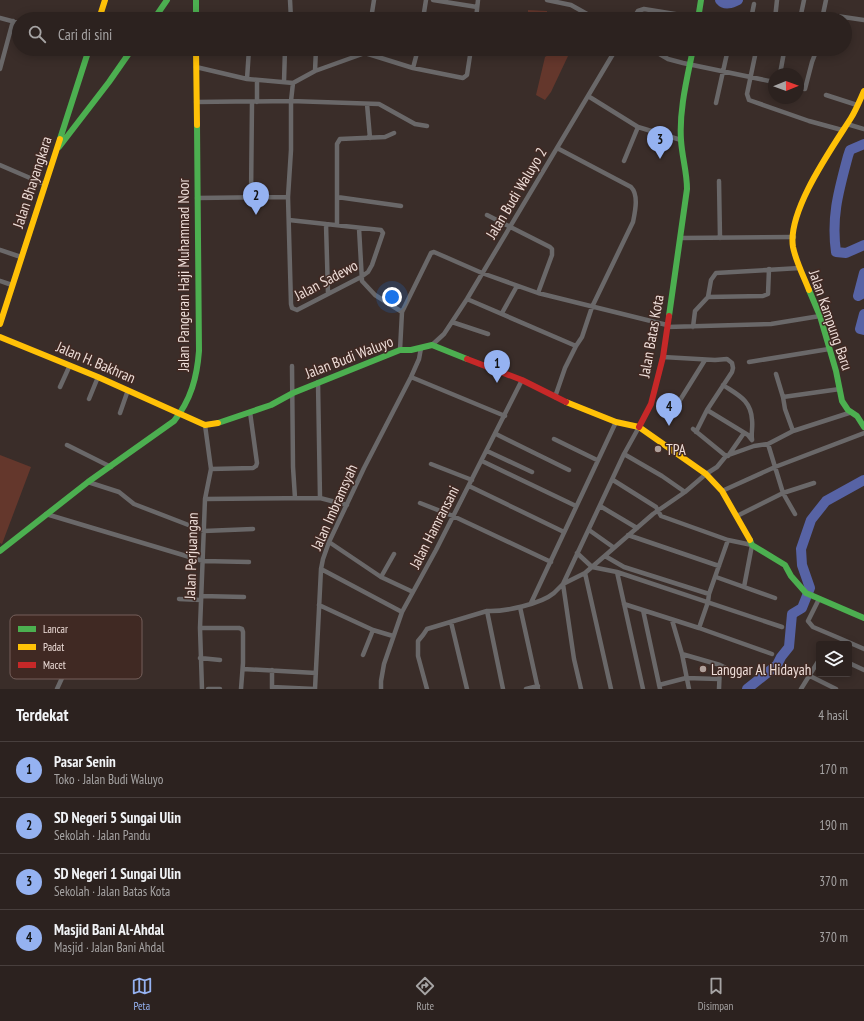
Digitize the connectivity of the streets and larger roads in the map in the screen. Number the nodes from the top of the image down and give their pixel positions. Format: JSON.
{"nodes":[{"id":1,"x":105,"y":0,"type":"edge"},
{"id":2,"x":167,"y":0,"type":"edge"},
{"id":3,"x":196,"y":0,"type":"edge"},
{"id":4,"x":290,"y":0,"type":"edge"},
{"id":5,"x":374,"y":0,"type":"edge"},
{"id":6,"x":426,"y":0,"type":"edge"},
{"id":7,"x":433,"y":0,"type":"edge"},
{"id":8,"x":478,"y":0,"type":"edge"},
{"id":9,"x":547,"y":0,"type":"edge"},
{"id":10,"x":701,"y":0,"type":"edge"},
{"id":11,"x":777,"y":0,"type":"edge"},
{"id":12,"x":804,"y":0,"type":"edge"},
{"id":13,"x":826,"y":0,"type":"edge"},
{"id":14,"x":754,"y":4,"type":"dead end"},
{"id":15,"x":477,"y":7,"type":"junction"},
{"id":16,"x":101,"y":12,"type":"edge"},
{"id":17,"x":159,"y":12,"type":"edge"},
{"id":18,"x":196,"y":12,"type":"edge"},
{"id":19,"x":291,"y":12,"type":"edge"},
{"id":20,"x":372,"y":12,"type":"edge"},
{"id":21,"x":424,"y":12,"type":"edge"},
{"id":22,"x":477,"y":12,"type":"edge"},
{"id":23,"x":583,"y":12,"type":"edge"},
{"id":24,"x":637,"y":12,"type":"edge"},
{"id":25,"x":660,"y":12,"type":"edge"},
{"id":26,"x":700,"y":12,"type":"edge"},
{"id":27,"x":752,"y":12,"type":"edge"},
{"id":28,"x":776,"y":12,"type":"edge"},
{"id":29,"x":801,"y":12,"type":"edge"},
{"id":30,"x":824,"y":12,"type":"edge"},
{"id":31,"x":0,"y":18,"type":"edge"},
{"id":32,"x":852,"y":19,"type":"edge"},
{"id":33,"x":864,"y":20,"type":"edge"},
{"id":34,"x":12,"y":21,"type":"edge"},
{"id":35,"x":12,"y":25,"type":"edge"},
{"id":36,"x":87,"y":56,"type":"edge"},
{"id":37,"x":127,"y":56,"type":"edge"},
{"id":38,"x":196,"y":56,"type":"edge"},
{"id":39,"x":249,"y":56,"type":"edge"},
{"id":40,"x":286,"y":56,"type":"edge"},
{"id":41,"x":316,"y":56,"type":"edge"},
{"id":42,"x":353,"y":56,"type":"edge"},
{"id":43,"x":380,"y":56,"type":"edge"},
{"id":44,"x":417,"y":56,"type":"edge"},
{"id":45,"x":470,"y":56,"type":"edge"},
{"id":46,"x":612,"y":56,"type":"edge"},
{"id":47,"x":664,"y":56,"type":"edge"},
{"id":48,"x":692,"y":56,"type":"edge"},
{"id":49,"x":726,"y":56,"type":"edge"},
{"id":50,"x":755,"y":56,"type":"edge"},
{"id":51,"x":783,"y":56,"type":"edge"},
{"id":52,"x":814,"y":56,"type":"edge"},
{"id":53,"x":690,"y":65,"type":"junction"},
{"id":54,"x":196,"y":67,"type":"junction"},
{"id":55,"x":414,"y":68,"type":"junction"},
{"id":56,"x":781,"y":68,"type":"edge"},
{"id":57,"x":0,"y":69,"type":"edge"},
{"id":58,"x":315,"y":71,"type":"junction"},
{"id":59,"x":723,"y":71,"type":"junction"},
{"id":60,"x":751,"y":76,"type":"junction"},
{"id":61,"x":247,"y":80,"type":"junction"},
{"id":62,"x":257,"y":80,"type":"junction"},
{"id":63,"x":768,"y":80,"type":"edge"},
{"id":64,"x":284,"y":82,"type":"junction"},
{"id":65,"x":293,"y":83,"type":"junction"},
{"id":66,"x":804,"y":89,"type":"edge"},
{"id":67,"x":864,"y":91,"type":"edge"},
{"id":68,"x":826,"y":95,"type":"dead end"},
{"id":69,"x":588,"y":96,"type":"junction"},
{"id":70,"x":291,"y":101,"type":"junction"},
{"id":71,"x":196,"y":102,"type":"junction"},
{"id":72,"x":255,"y":102,"type":"junction"},
{"id":73,"x":716,"y":103,"type":"dead end"},
{"id":74,"x":367,"y":104,"type":"junction"},
{"id":75,"x":857,"y":105,"type":"junction"},
{"id":76,"x":68,"y":113,"type":"junction"},
{"id":77,"x":78,"y":122,"type":"junction"},
{"id":78,"x":847,"y":124,"type":"junction"},
{"id":79,"x":427,"y":126,"type":"dead end"},
{"id":80,"x":638,"y":127,"type":"junction"},
{"id":81,"x":864,"y":129,"type":"edge"},
{"id":82,"x":842,"y":130,"type":"junction"},
{"id":83,"x":394,"y":133,"type":"dead end"},
{"id":84,"x":370,"y":138,"type":"junction"},
{"id":85,"x":681,"y":140,"type":"junction"},
{"id":86,"x":557,"y":148,"type":"junction"},
{"id":87,"x":55,"y":151,"type":"junction"},
{"id":88,"x":624,"y":161,"type":"dead end"},
{"id":89,"x":0,"y":165,"type":"edge"},
{"id":90,"x":719,"y":181,"type":"dead end"},
{"id":91,"x":44,"y":184,"type":"junction"},
{"id":92,"x":251,"y":197,"type":"junction"},
{"id":93,"x":288,"y":197,"type":"junction"},
{"id":94,"x":337,"y":197,"type":"junction"},
{"id":95,"x":197,"y":198,"type":"junction"},
{"id":96,"x":401,"y":206,"type":"dead end"},
{"id":97,"x":487,"y":215,"type":"dead end"},
{"id":98,"x":289,"y":220,"type":"junction"},
{"id":99,"x":326,"y":224,"type":"junction"},
{"id":100,"x":338,"y":225,"type":"junction"},
{"id":101,"x":510,"y":226,"type":"junction"},
{"id":102,"x":359,"y":228,"type":"junction"},
{"id":103,"x":794,"y":237,"type":"junction"},
{"id":104,"x":681,"y":238,"type":"junction"},
{"id":105,"x":720,"y":238,"type":"junction"},
{"id":106,"x":0,"y":250,"type":"edge"},
{"id":107,"x":21,"y":257,"type":"junction"},
{"id":108,"x":800,"y":268,"type":"junction"},
{"id":109,"x":769,"y":269,"type":"junction"},
{"id":110,"x":482,"y":273,"type":"junction"},
{"id":111,"x":361,"y":277,"type":"junction"},
{"id":112,"x":0,"y":281,"type":"edge"},
{"id":113,"x":12,"y":285,"type":"junction"},
{"id":114,"x":517,"y":286,"type":"junction"},
{"id":115,"x":538,"y":293,"type":"junction"},
{"id":116,"x":328,"y":294,"type":"junction"},
{"id":117,"x":708,"y":296,"type":"junction"},
{"id":118,"x":467,"y":298,"type":"junction"},
{"id":119,"x":592,"y":307,"type":"junction"},
{"id":120,"x":402,"y":312,"type":"junction"},
{"id":121,"x":502,"y":313,"type":"junction"},
{"id":122,"x":1,"y":314,"type":"edge"},
{"id":123,"x":820,"y":316,"type":"junction"},
{"id":124,"x":452,"y":322,"type":"junction"},
{"id":125,"x":0,"y":324,"type":"edge"},
{"id":126,"x":667,"y":326,"type":"junction"},
{"id":127,"x":692,"y":327,"type":"junction"},
{"id":128,"x":488,"y":334,"type":"dead end"},
{"id":129,"x":0,"y":337,"type":"edge"},
{"id":130,"x":432,"y":344,"type":"junction"},
{"id":131,"x":576,"y":346,"type":"junction"},
{"id":132,"x":421,"y":348,"type":"junction"},
{"id":133,"x":829,"y":349,"type":"junction"},
{"id":134,"x":400,"y":350,"type":"junction"},
{"id":135,"x":663,"y":357,"type":"junction"},
{"id":136,"x":705,"y":360,"type":"junction"},
{"id":137,"x":749,"y":362,"type":"dead end"},
{"id":138,"x":70,"y":365,"type":"junction"},
{"id":139,"x":292,"y":366,"type":"dead end"},
{"id":140,"x":776,"y":374,"type":"dead end"},
{"id":141,"x":98,"y":377,"type":"junction"},
{"id":142,"x":411,"y":377,"type":"junction"},
{"id":143,"x":522,"y":380,"type":"junction"},
{"id":144,"x":318,"y":382,"type":"junction"},
{"id":145,"x":723,"y":385,"type":"junction"},
{"id":146,"x":60,"y":387,"type":"dead end"},
{"id":147,"x":840,"y":389,"type":"junction"},
{"id":148,"x":128,"y":390,"type":"junction"},
{"id":149,"x":293,"y":393,"type":"junction"},
{"id":150,"x":555,"y":397,"type":"junction"},
{"id":151,"x":783,"y":397,"type":"junction"},
{"id":152,"x":89,"y":399,"type":"dead end"},
{"id":153,"x":707,"y":410,"type":"junction"},
{"id":154,"x":250,"y":412,"type":"junction"},
{"id":155,"x":852,"y":412,"type":"junction"},
{"id":156,"x":120,"y":413,"type":"dead end"},
{"id":157,"x":181,"y":414,"type":"junction"},
{"id":158,"x":672,"y":414,"type":"dead end"},
{"id":159,"x":504,"y":416,"type":"junction"},
{"id":160,"x":616,"y":422,"type":"junction"},
{"id":161,"x":205,"y":425,"type":"junction"},
{"id":162,"x":639,"y":427,"type":"junction"},
{"id":163,"x":864,"y":427,"type":"edge"},
{"id":164,"x":793,"y":431,"type":"junction"},
{"id":165,"x":744,"y":433,"type":"junction"},
{"id":166,"x":864,"y":433,"type":"edge"},
{"id":167,"x":496,"y":434,"type":"junction"},
{"id":168,"x":554,"y":439,"type":"dead end"},
{"id":169,"x":752,"y":439,"type":"junction"},
{"id":170,"x":768,"y":444,"type":"junction"},
{"id":171,"x":67,"y":445,"type":"dead end"},
{"id":172,"x":754,"y":446,"type":"junction"},
{"id":173,"x":487,"y":451,"type":"junction"},
{"id":174,"x":624,"y":454,"type":"junction"},
{"id":175,"x":727,"y":456,"type":"junction"},
{"id":176,"x":597,"y":460,"type":"junction"},
{"id":177,"x":482,"y":461,"type":"junction"},
{"id":178,"x":431,"y":464,"type":"dead end"},
{"id":179,"x":111,"y":467,"type":"junction"},
{"id":180,"x":775,"y":467,"type":"junction"},
{"id":181,"x":211,"y":468,"type":"junction"},
{"id":182,"x":569,"y":470,"type":"dead end"},
{"id":183,"x":532,"y":472,"type":"dead end"},
{"id":184,"x":706,"y":474,"type":"junction"},
{"id":185,"x":472,"y":480,"type":"junction"},
{"id":186,"x":613,"y":480,"type":"junction"},
{"id":187,"x":88,"y":482,"type":"junction"},
{"id":188,"x":814,"y":483,"type":"dead end"},
{"id":189,"x":469,"y":486,"type":"junction"},
{"id":190,"x":722,"y":491,"type":"junction"},
{"id":191,"x":685,"y":492,"type":"junction"},
{"id":192,"x":783,"y":493,"type":"junction"},
{"id":193,"x":295,"y":498,"type":"junction"},
{"id":194,"x":320,"y":498,"type":"junction"},
{"id":195,"x":204,"y":499,"type":"junction"},
{"id":196,"x":420,"y":503,"type":"dead end"},
{"id":197,"x":347,"y":505,"type":"junction"},
{"id":198,"x":576,"y":506,"type":"junction"},
{"id":199,"x":600,"y":506,"type":"junction"},
{"id":200,"x":657,"y":511,"type":"junction"},
{"id":201,"x":46,"y":514,"type":"junction"},
{"id":202,"x":796,"y":514,"type":"dead end"},
{"id":203,"x":453,"y":516,"type":"junction"},
{"id":204,"x":737,"y":516,"type":"junction"},
{"id":205,"x":637,"y":528,"type":"junction"},
{"id":206,"x":253,"y":530,"type":"dead end"},
{"id":207,"x":589,"y":530,"type":"junction"},
{"id":208,"x":204,"y":531,"type":"junction"},
{"id":209,"x":564,"y":532,"type":"junction"},
{"id":210,"x":628,"y":535,"type":"junction"},
{"id":211,"x":728,"y":540,"type":"junction"},
{"id":212,"x":330,"y":542,"type":"junction"},
{"id":213,"x":752,"y":545,"type":"junction"},
{"id":214,"x":613,"y":547,"type":"junction"},
{"id":215,"x":0,"y":551,"type":"edge"},
{"id":216,"x":577,"y":553,"type":"junction"},
{"id":217,"x":394,"y":554,"type":"dead end"},
{"id":218,"x":605,"y":556,"type":"junction"},
{"id":219,"x":203,"y":561,"type":"junction"},
{"id":220,"x":249,"y":562,"type":"dead end"},
{"id":221,"x":551,"y":562,"type":"junction"},
{"id":222,"x":719,"y":566,"type":"junction"},
{"id":223,"x":594,"y":567,"type":"junction"},
{"id":224,"x":321,"y":569,"type":"junction"},
{"id":225,"x":617,"y":572,"type":"junction"},
{"id":226,"x":585,"y":574,"type":"junction"},
{"id":227,"x":381,"y":577,"type":"junction"},
{"id":228,"x":716,"y":577,"type":"junction"},
{"id":229,"x":563,"y":584,"type":"junction"},
{"id":230,"x":744,"y":587,"type":"junction"},
{"id":231,"x":413,"y":592,"type":"junction"},
{"id":232,"x":709,"y":594,"type":"junction"},
{"id":233,"x":244,"y":597,"type":"dead end"},
{"id":234,"x":201,"y":598,"type":"junction"},
{"id":235,"x":775,"y":598,"type":"dead end"},
{"id":236,"x":179,"y":599,"type":"dead end"},
{"id":237,"x":820,"y":599,"type":"junction"},
{"id":238,"x":708,"y":602,"type":"junction"},
{"id":239,"x":531,"y":603,"type":"junction"},
{"id":240,"x":624,"y":604,"type":"junction"},
{"id":241,"x":319,"y":605,"type":"junction"},
{"id":242,"x":520,"y":607,"type":"junction"},
{"id":243,"x":643,"y":610,"type":"junction"},
{"id":244,"x":487,"y":611,"type":"junction"},
{"id":245,"x":402,"y":612,"type":"junction"},
{"id":246,"x":864,"y":618,"type":"edge"},
{"id":247,"x":672,"y":620,"type":"junction"},
{"id":248,"x":451,"y":622,"type":"junction"},
{"id":249,"x":782,"y":627,"type":"dead end"},
{"id":250,"x":200,"y":628,"type":"junction"},
{"id":251,"x":700,"y":628,"type":"junction"},
{"id":252,"x":373,"y":630,"type":"junction"},
{"id":253,"x":393,"y":636,"type":"junction"},
{"id":254,"x":864,"y":649,"type":"edge"},
{"id":255,"x":682,"y":654,"type":"junction"},
{"id":256,"x":772,"y":654,"type":"dead end"},
{"id":257,"x":363,"y":655,"type":"dead end"},
{"id":258,"x":200,"y":658,"type":"junction"},
{"id":259,"x":220,"y":660,"type":"dead end"},
{"id":260,"x":720,"y":665,"type":"junction"},
{"id":261,"x":816,"y":665,"type":"edge"},
{"id":262,"x":852,"y":665,"type":"edge"},
{"id":263,"x":243,"y":668,"type":"junction"},
{"id":264,"x":728,"y":669,"type":"dead end"},
{"id":265,"x":272,"y":670,"type":"junction"},
{"id":266,"x":864,"y":670,"type":"edge"},
{"id":267,"x":316,"y":673,"type":"junction"},
{"id":268,"x":810,"y":676,"type":"junction"},
{"id":269,"x":686,"y":678,"type":"junction"},
{"id":270,"x":62,"y":679,"type":"edge"},
{"id":271,"x":719,"y":680,"type":"junction"},
{"id":272,"x":659,"y":687,"type":"edge"},
{"id":273,"x":57,"y":688,"type":"edge"},
{"id":274,"x":272,"y":688,"type":"edge"},
{"id":275,"x":538,"y":688,"type":"edge"},
{"id":276,"x":64,"y":689,"type":"edge"},
{"id":277,"x":202,"y":689,"type":"edge"},
{"id":278,"x":208,"y":689,"type":"edge"},
{"id":279,"x":220,"y":689,"type":"edge"},
{"id":280,"x":241,"y":689,"type":"edge"},
{"id":281,"x":315,"y":689,"type":"edge"},
{"id":282,"x":381,"y":689,"type":"edge"},
{"id":283,"x":427,"y":689,"type":"edge"},
{"id":284,"x":467,"y":689,"type":"edge"},
{"id":285,"x":503,"y":689,"type":"edge"},
{"id":286,"x":526,"y":689,"type":"edge"},
{"id":287,"x":581,"y":689,"type":"edge"},
{"id":288,"x":611,"y":689,"type":"edge"},
{"id":289,"x":643,"y":689,"type":"edge"},
{"id":290,"x":689,"y":689,"type":"edge"},
{"id":291,"x":719,"y":689,"type":"edge"},
{"id":292,"x":801,"y":689,"type":"edge"},
{"id":293,"x":836,"y":689,"type":"edge"}],
"edges":[{"from":1,"to":16,"type":"street"},
{"from":2,"to":17,"type":"street"},
{"from":3,"to":18,"type":"street"},
{"from":4,"to":19,"type":"street"},
{"from":5,"to":20,"type":"street"},
{"from":6,"to":21,"type":"street"},
{"from":7,"to":15,"type":"street"},
{"from":8,"to":15,"type":"street"},
{"from":9,"to":23,"type":"street"},
{"from":10,"to":26,"type":"street"},
{"from":11,"to":28,"type":"street"},
{"from":12,"to":29,"type":"street"},
{"from":13,"to":30,"type":"street"},
{"from":14,"to":27,"type":"street"},
{"from":15,"to":22,"type":"street"},
{"from":24,"to":25,"type":"street"},
{"from":31,"to":34,"type":"street"},
{"from":32,"to":33,"type":"street"},
{"from":35,"to":57,"type":"street"},
{"from":36,"to":76,"type":"street","name":"Jalan Bhayangkara"},
{"from":37,"to":77,"type":"street"},
{"from":38,"to":54,"type":"street","name":"Jalan Pangeran Haji Muhammad Noor"},
{"from":39,"to":61,"type":"street"},
{"from":40,"to":64,"type":"street"},
{"from":41,"to":58,"type":"street"},
{"from":42,"to":58,"type":"street"},
{"from":43,"to":55,"type":"street"},
{"from":44,"to":55,"type":"street"},
{"from":45,"to":55,"type":"street"},
{"from":46,"to":69,"type":"street","name":"Jalan Budi Waluyo 2"},
{"from":47,"to":53,"type":"street"},
{"from":48,"to":53,"type":"street","name":"Jalan Batas Kota"},
{"from":49,"to":59,"type":"street"},
{"from":50,"to":60,"type":"street"},
{"from":51,"to":56,"type":"street"},
{"from":52,"to":66,"type":"street"},
{"from":53,"to":59,"type":"street"},
{"from":53,"to":85,"type":"street","name":"Jalan Batas Kota"},
{"from":54,"to":61,"type":"street"},
{"from":54,"to":71,"type":"street","name":"Jalan Pangeran Haji Muhammad Noor"},
{"from":58,"to":65,"type":"street"},
{"from":59,"to":60,"type":"street"},
{"from":59,"to":73,"type":"street"},
{"from":60,"to":63,"type":"street"},
{"from":60,"to":82,"type":"street"},
{"from":61,"to":62,"type":"street"},
{"from":62,"to":64,"type":"street"},
{"from":62,"to":72,"type":"street"},
{"from":64,"to":65,"type":"street"},
{"from":65,"to":70,"type":"street"},
{"from":67,"to":75,"type":"street","name":"Jalan Kampung Baru"},
{"from":68,"to":75,"type":"street"},
{"from":69,"to":80,"type":"street"},
{"from":69,"to":86,"type":"street","name":"Jalan Budi Waluyo 2"},
{"from":70,"to":72,"type":"street"},
{"from":70,"to":74,"type":"street"},
{"from":70,"to":93,"type":"street"},
{"from":71,"to":72,"type":"street"},
{"from":71,"to":95,"type":"street","name":"Jalan Pangeran Haji Muhammad Noor"},
{"from":72,"to":92,"type":"street"},
{"from":74,"to":79,"type":"street"},
{"from":74,"to":84,"type":"street"},
{"from":75,"to":78,"type":"street","name":"Jalan Kampung Baru"},
{"from":76,"to":77,"type":"street"},
{"from":76,"to":87,"type":"street","name":"Jalan Bhayangkara"},
{"from":77,"to":87,"type":"street"},
{"from":78,"to":81,"type":"street"},
{"from":78,"to":82,"type":"street","name":"Jalan Kampung Baru"},
{"from":80,"to":85,"type":"street"},
{"from":80,"to":88,"type":"street"},
{"from":82,"to":103,"type":"street","name":"Jalan Kampung Baru"},
{"from":83,"to":84,"type":"street"},
{"from":84,"to":94,"type":"street"},
{"from":85,"to":104,"type":"street","name":"Jalan Batas Kota"},
{"from":86,"to":101,"type":"street","name":"Jalan Budi Waluyo 2"},
{"from":86,"to":119,"type":"street"},
{"from":87,"to":91,"type":"street","name":"Jalan Bhayangkara"},
{"from":89,"to":91,"type":"street"},
{"from":90,"to":105,"type":"street"},
{"from":91,"to":107,"type":"street","name":"Jalan Bhayangkara"},
{"from":92,"to":93,"type":"street"},
{"from":92,"to":95,"type":"street"},
{"from":93,"to":98,"type":"street"},
{"from":94,"to":96,"type":"street"},
{"from":94,"to":100,"type":"street"},
{"from":95,"to":157,"type":"street","name":"Jalan Pangeran Haji Muhammad Noor"},
{"from":97,"to":101,"type":"street"},
{"from":98,"to":99,"type":"street"},
{"from":98,"to":116,"type":"street","name":"Jalan Sadewo"},
{"from":99,"to":100,"type":"street"},
{"from":99,"to":116,"type":"street"},
{"from":100,"to":102,"type":"street"},
{"from":101,"to":110,"type":"street","name":"Jalan Budi Waluyo 2"},
{"from":101,"to":115,"type":"street"},
{"from":102,"to":111,"type":"street"},
{"from":102,"to":111,"type":"street","name":"Jalan Sadewo"},
{"from":103,"to":105,"type":"street"},
{"from":103,"to":108,"type":"street","name":"Jalan Kampung Baru"},
{"from":104,"to":105,"type":"street"},
{"from":104,"to":126,"type":"street","name":"Jalan Batas Kota"},
{"from":106,"to":107,"type":"street"},
{"from":107,"to":113,"type":"street","name":"Jalan Bhayangkara"},
{"from":108,"to":109,"type":"street"},
{"from":108,"to":123,"type":"street","name":"Jalan Kampung Baru"},
{"from":109,"to":117,"type":"street"},
{"from":109,"to":117,"type":"street"},
{"from":110,"to":114,"type":"street"},
{"from":110,"to":118,"type":"street","name":"Jalan Budi Waluyo 2"},
{"from":110,"to":120,"type":"street"},
{"from":111,"to":116,"type":"street","name":"Jalan Sadewo"},
{"from":111,"to":120,"type":"street"},
{"from":112,"to":113,"type":"street"},
{"from":113,"to":122,"type":"street","name":"Jalan Bhayangkara"},
{"from":114,"to":115,"type":"street"},
{"from":114,"to":121,"type":"street"},
{"from":115,"to":119,"type":"street"},
{"from":117,"to":127,"type":"street"},
{"from":118,"to":121,"type":"street"},
{"from":118,"to":124,"type":"street","name":"Jalan Budi Waluyo 2"},
{"from":119,"to":126,"type":"street"},
{"from":119,"to":131,"type":"street"},
{"from":120,"to":134,"type":"street"},
{"from":121,"to":131,"type":"street"},
{"from":122,"to":125,"type":"street","name":"Jalan Bhayangkara"},
{"from":123,"to":127,"type":"street"},
{"from":123,"to":133,"type":"street","name":"Jalan Kampung Baru"},
{"from":124,"to":128,"type":"street"},
{"from":124,"to":130,"type":"street","name":"Jalan Budi Waluyo 2"},
{"from":126,"to":127,"type":"street"},
{"from":126,"to":135,"type":"street","name":"Jalan Batas Kota"},
{"from":129,"to":138,"type":"street","name":"Jalan H. Bakhran"},
{"from":130,"to":132,"type":"street","name":"Jalan Budi Waluyo"},
{"from":130,"to":143,"type":"street"},
{"from":131,"to":150,"type":"street"},
{"from":132,"to":134,"type":"street","name":"Jalan Budi Waluyo"},
{"from":132,"to":142,"type":"street","name":"Jalan Imbramsyah"},
{"from":133,"to":137,"type":"street"},
{"from":133,"to":147,"type":"street","name":"Jalan Kampung Baru"},
{"from":134,"to":144,"type":"street","name":"Jalan Budi Waluyo"},
{"from":135,"to":136,"type":"street"},
{"from":135,"to":162,"type":"street","name":"Jalan Batas Kota"},
{"from":136,"to":145,"type":"street"},
{"from":136,"to":158,"type":"street"},
{"from":138,"to":141,"type":"street","name":"Jalan H. Bakhran"},
{"from":138,"to":146,"type":"street"},
{"from":139,"to":149,"type":"street"},
{"from":140,"to":151,"type":"street"},
{"from":141,"to":148,"type":"street","name":"Jalan H. Bakhran"},
{"from":141,"to":152,"type":"street"},
{"from":142,"to":159,"type":"street"},
{"from":142,"to":197,"type":"street","name":"Jalan Imbramsyah"},
{"from":143,"to":150,"type":"street"},
{"from":143,"to":159,"type":"street","name":"Jalan Hamransani"},
{"from":144,"to":149,"type":"street","name":"Jalan Budi Waluyo"},
{"from":144,"to":194,"type":"street"},
{"from":145,"to":153,"type":"street"},
{"from":145,"to":169,"type":"street"},
{"from":147,"to":151,"type":"street"},
{"from":147,"to":155,"type":"street","name":"Jalan Kampung Baru"},
{"from":148,"to":156,"type":"street"},
{"from":148,"to":157,"type":"street","name":"Jalan H. Bakhran"},
{"from":149,"to":154,"type":"street","name":"Jalan Budi Waluyo"},
{"from":149,"to":193,"type":"street"},
{"from":150,"to":160,"type":"street"},
{"from":151,"to":164,"type":"street"},
{"from":153,"to":165,"type":"street"},
{"from":153,"to":175,"type":"street"},
{"from":154,"to":161,"type":"street","name":"Jalan Budi Waluyo"},
{"from":154,"to":181,"type":"street"},
{"from":155,"to":163,"type":"street","name":"Jalan Kampung Baru"},
{"from":155,"to":164,"type":"street"},
{"from":157,"to":161,"type":"street"},
{"from":157,"to":179,"type":"street","name":"Jalan Pangeran Haji Muhammad Noor"},
{"from":159,"to":167,"type":"street","name":"Jalan Hamransani"},
{"from":160,"to":162,"type":"street"},
{"from":160,"to":176,"type":"street"},
{"from":161,"to":181,"type":"street","name":"Jalan Perjuangan"},
{"from":162,"to":174,"type":"street","name":"Jalan Batas Kota"},
{"from":162,"to":184,"type":"street"},
{"from":164,"to":170,"type":"street"},
{"from":165,"to":169,"type":"street"},
{"from":165,"to":175,"type":"street"},
{"from":166,"to":180,"type":"street"},
{"from":167,"to":173,"type":"street","name":"Jalan Hamransani"},
{"from":167,"to":182,"type":"street"},
{"from":168,"to":176,"type":"street"},
{"from":169,"to":172,"type":"street"},
{"from":170,"to":172,"type":"street"},
{"from":170,"to":180,"type":"street"},
{"from":171,"to":179,"type":"street"},
{"from":172,"to":175,"type":"street"},
{"from":173,"to":177,"type":"street","name":"Jalan Hamransani"},
{"from":173,"to":183,"type":"street"},
{"from":174,"to":186,"type":"street","name":"Jalan Batas Kota"},
{"from":174,"to":191,"type":"street"},
{"from":175,"to":184,"type":"street"},
{"from":176,"to":198,"type":"street"},
{"from":177,"to":185,"type":"street","name":"Jalan Hamransani"},
{"from":177,"to":198,"type":"street"},
{"from":178,"to":185,"type":"street"},
{"from":179,"to":187,"type":"street","name":"Jalan Pangeran Haji Muhammad Noor"},
{"from":180,"to":190,"type":"street"},
{"from":180,"to":192,"type":"street"},
{"from":181,"to":195,"type":"street","name":"Jalan Perjuangan"},
{"from":184,"to":190,"type":"street"},
{"from":184,"to":191,"type":"street"},
{"from":185,"to":189,"type":"street","name":"Jalan Hamransani"},
{"from":186,"to":199,"type":"street","name":"Jalan Batas Kota"},
{"from":186,"to":200,"type":"street"},
{"from":187,"to":201,"type":"street","name":"Jalan Pangeran Haji Muhammad Noor"},
{"from":187,"to":208,"type":"street"},
{"from":188,"to":192,"type":"street"},
{"from":189,"to":203,"type":"street","name":"Jalan Hamransani"},
{"from":189,"to":209,"type":"street"},
{"from":190,"to":204,"type":"street"},
{"from":191,"to":200,"type":"street"},
{"from":192,"to":202,"type":"street"},
{"from":192,"to":204,"type":"street"},
{"from":193,"to":194,"type":"street"},
{"from":193,"to":195,"type":"street"},
{"from":194,"to":197,"type":"street"},
{"from":195,"to":208,"type":"street","name":"Jalan Perjuangan"},
{"from":196,"to":203,"type":"street"},
{"from":197,"to":212,"type":"street","name":"Jalan Imbramsyah"},
{"from":198,"to":209,"type":"street"},
{"from":199,"to":205,"type":"street"},
{"from":199,"to":207,"type":"street","name":"Jalan Batas Kota"},
{"from":200,"to":205,"type":"street"},
{"from":200,"to":211,"type":"street"},
{"from":201,"to":215,"type":"street","name":"Jalan Pangeran Haji Muhammad Noor"},
{"from":201,"to":219,"type":"street"},
{"from":203,"to":221,"type":"street"},
{"from":203,"to":231,"type":"street","name":"Jalan Hamransani"},
{"from":204,"to":213,"type":"street"},
{"from":205,"to":210,"type":"street"},
{"from":206,"to":208,"type":"street"},
{"from":207,"to":214,"type":"street"},
{"from":207,"to":216,"type":"street","name":"Jalan Batas Kota"},
{"from":208,"to":219,"type":"street","name":"Jalan Perjuangan"},
{"from":209,"to":221,"type":"street"},
{"from":210,"to":214,"type":"street"},
{"from":210,"to":222,"type":"street"},
{"from":211,"to":213,"type":"street"},
{"from":211,"to":222,"type":"street"},
{"from":212,"to":224,"type":"street","name":"Jalan Imbramsyah"},
{"from":212,"to":227,"type":"street"},
{"from":213,"to":230,"type":"street"},
{"from":213,"to":237,"type":"street"},
{"from":214,"to":218,"type":"street"},
{"from":216,"to":223,"type":"street"},
{"from":216,"to":229,"type":"street","name":"Jalan Batas Kota"},
{"from":217,"to":227,"type":"street"},
{"from":218,"to":223,"type":"street"},
{"from":218,"to":232,"type":"street"},
{"from":219,"to":220,"type":"street"},
{"from":219,"to":234,"type":"street","name":"Jalan Perjuangan"},
{"from":221,"to":239,"type":"street"},
{"from":222,"to":228,"type":"street"},
{"from":223,"to":225,"type":"street"},
{"from":223,"to":226,"type":"street"},
{"from":224,"to":241,"type":"street","name":"Jalan Imbramsyah"},
{"from":224,"to":245,"type":"street"},
{"from":225,"to":238,"type":"street"},
{"from":225,"to":240,"type":"street"},
{"from":226,"to":229,"type":"street"},
{"from":226,"to":288,"type":"street"},
{"from":227,"to":231,"type":"street"},
{"from":228,"to":230,"type":"street"},
{"from":228,"to":232,"type":"street"},
{"from":229,"to":239,"type":"street","name":"Jalan Batas Kota"},
{"from":229,"to":287,"type":"street"},
{"from":230,"to":235,"type":"street"},
{"from":231,"to":245,"type":"street","name":"Jalan Hamransani"},
{"from":232,"to":238,"type":"street"},
{"from":233,"to":234,"type":"street"},
{"from":234,"to":236,"type":"street"},
{"from":234,"to":250,"type":"street","name":"Jalan Perjuangan"},
{"from":237,"to":246,"type":"street"},
{"from":237,"to":254,"type":"street"},
{"from":238,"to":249,"type":"street"},
{"from":238,"to":251,"type":"street"},
{"from":239,"to":242,"type":"street","name":"Jalan Batas Kota"},
{"from":240,"to":243,"type":"street"},
{"from":240,"to":289,"type":"street"},
{"from":241,"to":252,"type":"street"},
{"from":241,"to":267,"type":"street","name":"Jalan Imbramsyah"},
{"from":242,"to":244,"type":"street","name":"Jalan Batas Kota"},
{"from":242,"to":275,"type":"street"},
{"from":243,"to":247,"type":"street"},
{"from":243,"to":272,"type":"street"},
{"from":244,"to":248,"type":"street","name":"Jalan Batas Kota"},
{"from":244,"to":285,"type":"street"},
{"from":245,"to":253,"type":"street","name":"Jalan Hamransani"},
{"from":247,"to":251,"type":"street"},
{"from":247,"to":255,"type":"street"},
{"from":248,"to":283,"type":"street","name":"Jalan Batas Kota"},
{"from":248,"to":284,"type":"street"},
{"from":250,"to":258,"type":"street","name":"Jalan Perjuangan"},
{"from":250,"to":263,"type":"street"},
{"from":251,"to":256,"type":"street"},
{"from":252,"to":253,"type":"street"},
{"from":252,"to":257,"type":"street"},
{"from":253,"to":282,"type":"street","name":"Jalan Hamransani"},
{"from":255,"to":260,"type":"street"},
{"from":255,"to":269,"type":"street"},
{"from":258,"to":259,"type":"street"},
{"from":258,"to":277,"type":"street","name":"Jalan Perjuangan"},
{"from":260,"to":264,"type":"street"},
{"from":260,"to":271,"type":"street"},
{"from":261,"to":268,"type":"street"},
{"from":262,"to":266,"type":"street"},
{"from":263,"to":265,"type":"street"},
{"from":263,"to":280,"type":"street"},
{"from":265,"to":267,"type":"street"},
{"from":265,"to":274,"type":"street"},
{"from":267,"to":281,"type":"street","name":"Jalan Imbramsyah"},
{"from":268,"to":292,"type":"street"},
{"from":268,"to":293,"type":"street"},
{"from":269,"to":271,"type":"street"},
{"from":269,"to":272,"type":"street"},
{"from":269,"to":290,"type":"street"},
{"from":270,"to":273,"type":"street"},
{"from":271,"to":291,"type":"street"},
{"from":273,"to":276,"type":"street"},
{"from":274,"to":281,"type":"street"},
{"from":275,"to":286,"type":"street"},
{"from":278,"to":279,"type":"street"}]}
